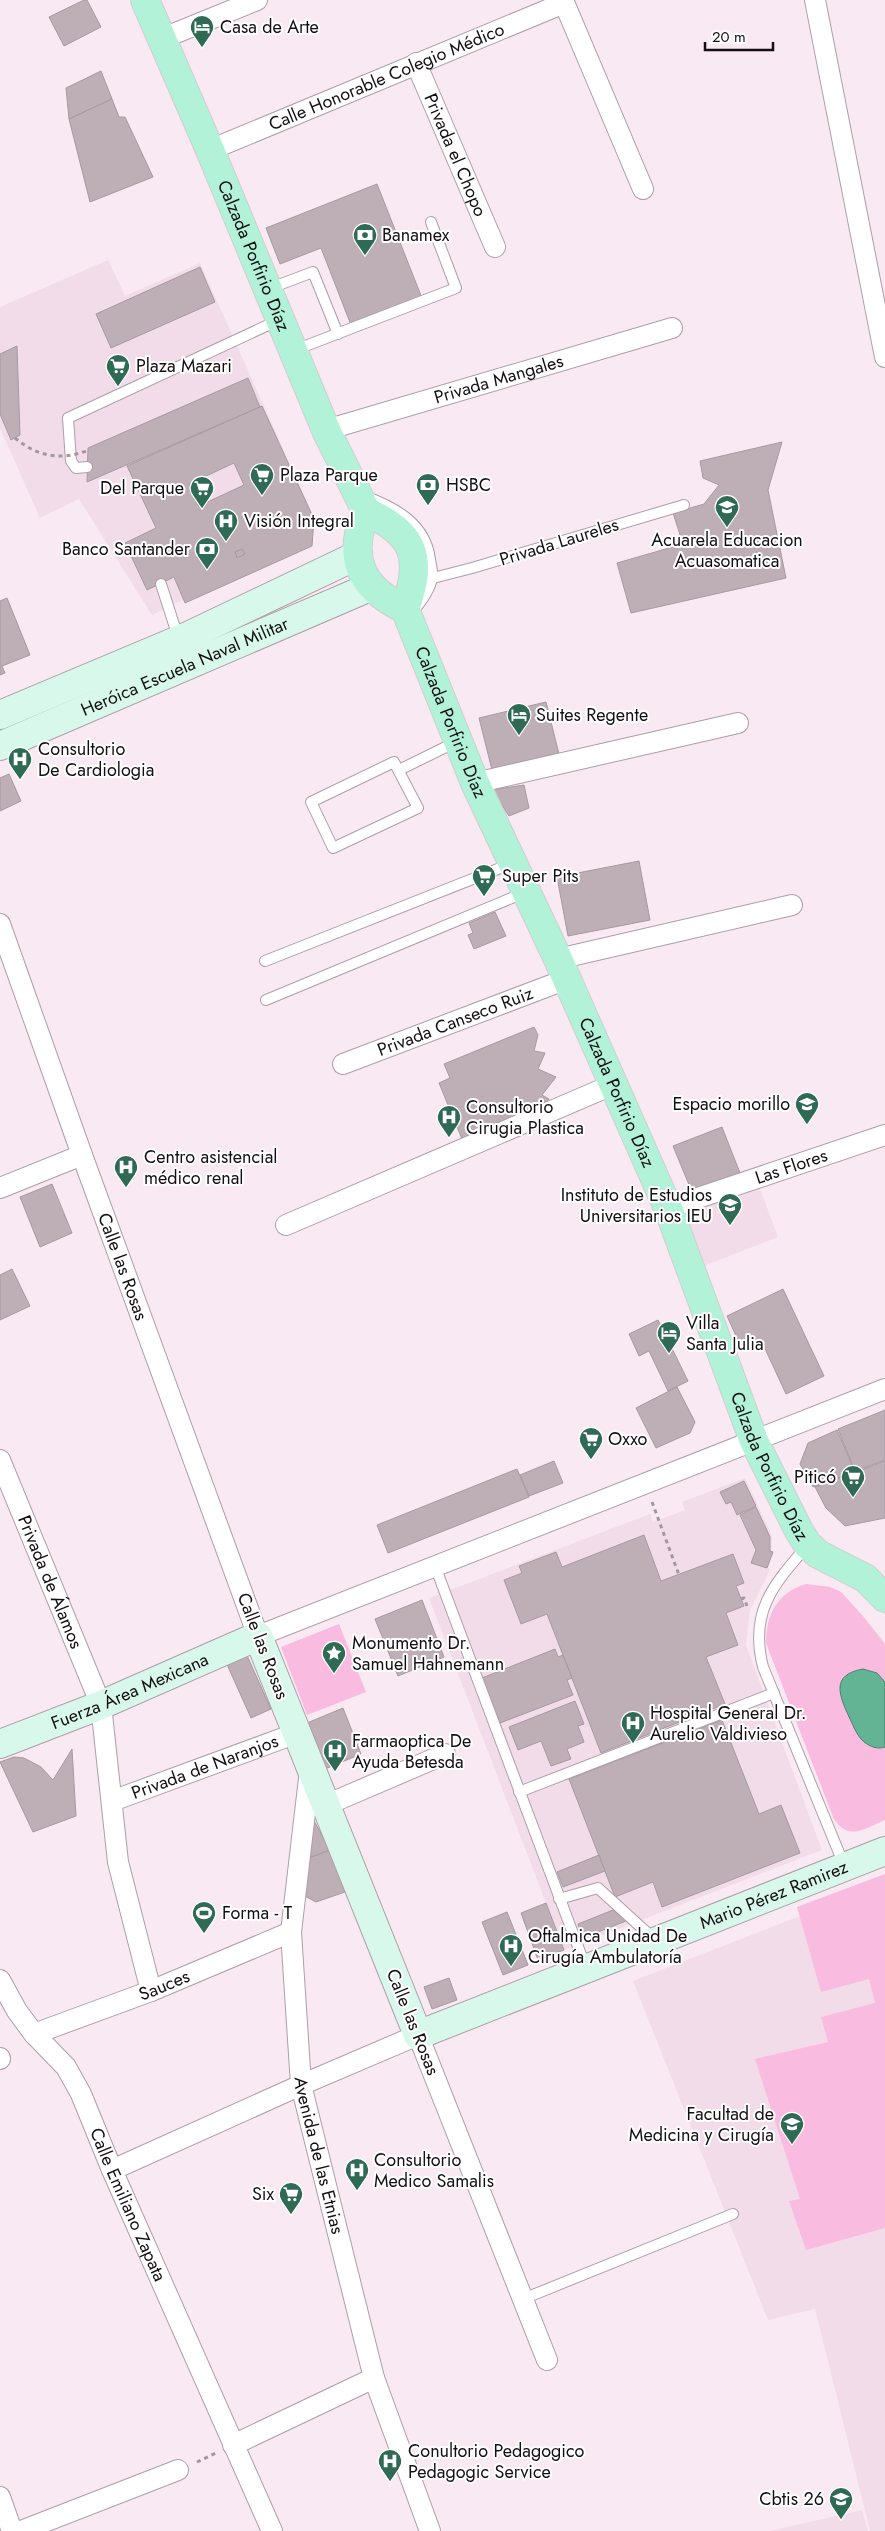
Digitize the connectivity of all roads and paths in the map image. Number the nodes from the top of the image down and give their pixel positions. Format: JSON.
{"nodes":[{"id":1,"x":145,"y":0,"type":"edge"},
{"id":2,"x":257,"y":0,"type":"edge"},
{"id":3,"x":815,"y":0,"type":"edge"},
{"id":4,"x":564,"y":1,"type":"edge"},
{"id":5,"x":161,"y":39,"type":"junction"},
{"id":6,"x":416,"y":63,"type":"junction"},
{"id":7,"x":210,"y":150,"type":"junction"},
{"id":8,"x":644,"y":189,"type":"dead end"},
{"id":9,"x":431,"y":222,"type":"dead end"},
{"id":10,"x":495,"y":247,"type":"dead end"},
{"id":11,"x":267,"y":290,"type":"junction"},
{"id":12,"x":279,"y":320,"type":"junction"},
{"id":13,"x":672,"y":328,"type":"dead end"},
{"id":14,"x":883,"y":331,"type":"edge"},
{"id":15,"x":338,"y":334,"type":"junction"},
{"id":16,"x":292,"y":351,"type":"junction"},
{"id":17,"x":885,"y":357,"type":"edge"},
{"id":18,"x":326,"y":430,"type":"junction"},
{"id":19,"x":15,"y":438,"type":"dead end"},
{"id":20,"x":86,"y":451,"type":"dead end"},
{"id":21,"x":87,"y":467,"type":"dead end"},
{"id":22,"x":361,"y":502,"type":"junction"},
{"id":23,"x":684,"y":505,"type":"dead end"},
{"id":24,"x":358,"y":555,"type":"junction"},
{"id":25,"x":433,"y":578,"type":"junction"},
{"id":26,"x":370,"y":586,"type":"junction"},
{"id":27,"x":407,"y":614,"type":"junction"},
{"id":28,"x":0,"y":715,"type":"edge"},
{"id":29,"x":738,"y":723,"type":"dead end"},
{"id":30,"x":458,"y":741,"type":"junction"},
{"id":31,"x":0,"y":746,"type":"edge"},
{"id":32,"x":399,"y":770,"type":"junction"},
{"id":33,"x":475,"y":782,"type":"junction"},
{"id":34,"x":513,"y":863,"type":"junction"},
{"id":35,"x":527,"y":892,"type":"junction"},
{"id":36,"x":792,"y":905,"type":"dead end"},
{"id":37,"x":0,"y":924,"type":"edge"},
{"id":38,"x":265,"y":961,"type":"dead end"},
{"id":39,"x":8,"y":968,"type":"edge"},
{"id":40,"x":562,"y":969,"type":"junction"},
{"id":41,"x":266,"y":1000,"type":"dead end"},
{"id":42,"x":343,"y":1064,"type":"dead end"},
{"id":43,"x":612,"y":1085,"type":"junction"},
{"id":44,"x":885,"y":1135,"type":"edge"},
{"id":45,"x":82,"y":1155,"type":"junction"},
{"id":46,"x":0,"y":1188,"type":"edge"},
{"id":47,"x":668,"y":1208,"type":"junction"},
{"id":48,"x":286,"y":1225,"type":"dead end"},
{"id":49,"x":885,"y":1389,"type":"edge"},
{"id":50,"x":754,"y":1441,"type":"junction"},
{"id":51,"x":0,"y":1460,"type":"edge"},
{"id":52,"x":645,"y":1484,"type":"junction"},
{"id":53,"x":808,"y":1545,"type":"junction"},
{"id":54,"x":434,"y":1566,"type":"junction"},
{"id":55,"x":678,"y":1575,"type":"dead end"},
{"id":56,"x":885,"y":1598,"type":"edge"},
{"id":57,"x":258,"y":1636,"type":"junction"},
{"id":58,"x":774,"y":1693,"type":"junction"},
{"id":59,"x":101,"y":1705,"type":"junction"},
{"id":60,"x":297,"y":1733,"type":"junction"},
{"id":61,"x":0,"y":1744,"type":"edge"},
{"id":62,"x":445,"y":1754,"type":"dead end"},
{"id":63,"x":311,"y":1768,"type":"junction"},
{"id":64,"x":519,"y":1792,"type":"junction"},
{"id":65,"x":112,"y":1801,"type":"junction"},
{"id":66,"x":326,"y":1805,"type":"junction"},
{"id":67,"x":885,"y":1851,"type":"edge"},
{"id":68,"x":844,"y":1867,"type":"junction"},
{"id":69,"x":559,"y":1899,"type":"junction"},
{"id":70,"x":291,"y":1932,"type":"junction"},
{"id":71,"x":656,"y":1941,"type":"junction"},
{"id":72,"x":586,"y":1969,"type":"junction"},
{"id":73,"x":0,"y":1980,"type":"edge"},
{"id":74,"x":151,"y":1991,"type":"junction"},
{"id":75,"x":34,"y":2034,"type":"junction"},
{"id":76,"x":418,"y":2035,"type":"junction"},
{"id":77,"x":301,"y":2085,"type":"junction"},
{"id":78,"x":112,"y":2170,"type":"junction"},
{"id":79,"x":733,"y":2214,"type":"dead end"},
{"id":80,"x":523,"y":2299,"type":"junction"},
{"id":81,"x":547,"y":2360,"type":"dead end"},
{"id":82,"x":374,"y":2378,"type":"junction"},
{"id":83,"x":233,"y":2445,"type":"junction"},
{"id":84,"x":178,"y":2470,"type":"joint"},
{"id":85,"x":0,"y":2497,"type":"edge"},
{"id":86,"x":428,"y":2530,"type":"edge"},
{"id":87,"x":12,"y":2531,"type":"edge"},
{"id":88,"x":21,"y":2531,"type":"edge"},
{"id":89,"x":272,"y":2531,"type":"edge"}],
"edges":[{"from":1,"to":5,"type":"main road","name":"Calzada Porfirio Díaz"},
{"from":2,"to":5,"type":"street"},
{"from":3,"to":14,"type":"street"},
{"from":4,"to":6,"type":"street","name":"Calle Honorable Colegio Médico"},
{"from":4,"to":8,"type":"street"},
{"from":5,"to":7,"type":"main road","name":"Calzada Porfirio Díaz"},
{"from":6,"to":7,"type":"street","name":"Calle Honorable Colegio Médico"},
{"from":6,"to":10,"type":"street","name":"Privada el Chopo"},
{"from":7,"to":11,"type":"main road","name":"Calzada Porfirio Díaz"},
{"from":9,"to":15,"type":"lane"},
{"from":11,"to":12,"type":"main road","name":"Calzada Porfirio Díaz"},
{"from":11,"to":15,"type":"lane"},
{"from":12,"to":16,"type":"main road","name":"Calzada Porfirio Díaz"},
{"from":12,"to":21,"type":"lane"},
{"from":13,"to":18,"type":"street","name":"Privada Mangales"},
{"from":14,"to":17,"type":"street"},
{"from":15,"to":16,"type":"lane"},
{"from":16,"to":18,"type":"main road","name":"Calzada Porfirio Díaz"},
{"from":18,"to":22,"type":"main road","name":"Calzada Porfirio Díaz"},
{"from":19,"to":20,"type":"path","bridge":true},
{"from":22,"to":24,"type":"main road"},
{"from":22,"to":25,"type":"lane"},
{"from":22,"to":27,"type":"main road"},
{"from":23,"to":25,"type":"lane","name":"Privada Laureles"},
{"from":24,"to":26,"type":"main road"},
{"from":24,"to":28,"type":"main road","name":"Heróica Escuela Naval Militar"},
{"from":25,"to":27,"type":"lane"},
{"from":26,"to":27,"type":"main road"},
{"from":26,"to":31,"type":"main road","name":"Heróica Escuela Naval Militar"},
{"from":27,"to":30,"type":"main road","name":"Calzada Porfirio Díaz"},
{"from":29,"to":33,"type":"street"},
{"from":30,"to":32,"type":"lane"},
{"from":30,"to":33,"type":"main road","name":"Calzada Porfirio Díaz"},
{"from":32,"to":32,"type":"lane"},
{"from":33,"to":34,"type":"main road","name":"Calzada Porfirio Díaz"},
{"from":34,"to":35,"type":"main road","name":"Calzada Porfirio Díaz"},
{"from":34,"to":38,"type":"lane"},
{"from":35,"to":40,"type":"main road","name":"Calzada Porfirio Díaz"},
{"from":35,"to":41,"type":"lane"},
{"from":36,"to":40,"type":"street","name":"Privada Canseco Ruiz"},
{"from":37,"to":39,"type":"street","name":"Calle las Rosas"},
{"from":39,"to":45,"type":"street","name":"Calle las Rosas"},
{"from":40,"to":42,"type":"street","name":"Privada Canseco Ruiz"},
{"from":40,"to":43,"type":"main road","name":"Calzada Porfirio Díaz"},
{"from":43,"to":47,"type":"main road","name":"Calzada Porfirio Díaz"},
{"from":43,"to":48,"type":"street"},
{"from":44,"to":47,"type":"street","name":"Las Flores"},
{"from":45,"to":46,"type":"street"},
{"from":45,"to":57,"type":"street","name":"Calle las Rosas"},
{"from":47,"to":50,"type":"main road","name":"Calzada Porfirio Díaz"},
{"from":49,"to":50,"type":"street"},
{"from":50,"to":52,"type":"street"},
{"from":50,"to":53,"type":"main road","name":"Calzada Porfirio Díaz"},
{"from":51,"to":59,"type":"street","name":"Privada de Álamos"},
{"from":52,"to":54,"type":"street"},
{"from":52,"to":55,"type":"path"},
{"from":53,"to":56,"type":"main road","name":"Calzada Porfirio Díaz"},
{"from":53,"to":58,"type":"lane"},
{"from":54,"to":57,"type":"street"},
{"from":54,"to":64,"type":"lane"},
{"from":57,"to":59,"type":"main road","name":"Fuerza Área Mexicana"},
{"from":57,"to":60,"type":"main road","name":"Calle las Rosas"},
{"from":58,"to":64,"type":"lane"},
{"from":58,"to":68,"type":"lane"},
{"from":59,"to":61,"type":"main road","name":"Fuerza Área Mexicana"},
{"from":59,"to":65,"type":"street","name":"Privada de Naranjos"},
{"from":60,"to":63,"type":"main road","name":"Calle las Rosas"},
{"from":60,"to":65,"type":"street","name":"Privada de Naranjos"},
{"from":62,"to":66,"type":"street"},
{"from":63,"to":66,"type":"main road","name":"Calle las Rosas"},
{"from":63,"to":70,"type":"street","name":"Avenida de las Etnias"},
{"from":64,"to":69,"type":"lane"},
{"from":65,"to":74,"type":"street","name":"Privada de Naranjos"},
{"from":66,"to":76,"type":"main road","name":"Calle las Rosas"},
{"from":67,"to":68,"type":"main road","name":"Mario Pérez Ramirez"},
{"from":68,"to":71,"type":"main road","name":"Mario Pérez Ramirez"},
{"from":69,"to":71,"type":"lane"},
{"from":69,"to":72,"type":"lane"},
{"from":70,"to":74,"type":"street","name":"Sauces"},
{"from":70,"to":77,"type":"street","name":"Avenida de las Etnias"},
{"from":71,"to":72,"type":"main road","name":"Mario Pérez Ramirez"},
{"from":72,"to":76,"type":"main road","name":"Mario Pérez Ramirez"},
{"from":73,"to":75,"type":"street","name":"Calle Emiliano Zapata"},
{"from":74,"to":75,"type":"street","name":"Sauces"},
{"from":75,"to":78,"type":"street","name":"Calle Emiliano Zapata"},
{"from":76,"to":77,"type":"street","name":"Mario Pérez Ramirez"},
{"from":76,"to":80,"type":"street","name":"Calle las Rosas"},
{"from":77,"to":78,"type":"street","name":"Mario Pérez Ramirez"},
{"from":77,"to":82,"type":"street","name":"Avenida de las Etnias"},
{"from":78,"to":83,"type":"street","name":"Calle Emiliano Zapata"},
{"from":79,"to":80,"type":"lane"},
{"from":80,"to":81,"type":"street","name":"Calle las Rosas"},
{"from":82,"to":83,"type":"street"},
{"from":82,"to":86,"type":"street","name":"Avenida de las Etnias"},
{"from":83,"to":84,"type":"path"},
{"from":83,"to":89,"type":"street","name":"Calle Emiliano Zapata"},
{"from":84,"to":88,"type":"street"},
{"from":85,"to":87,"type":"street"}]}
